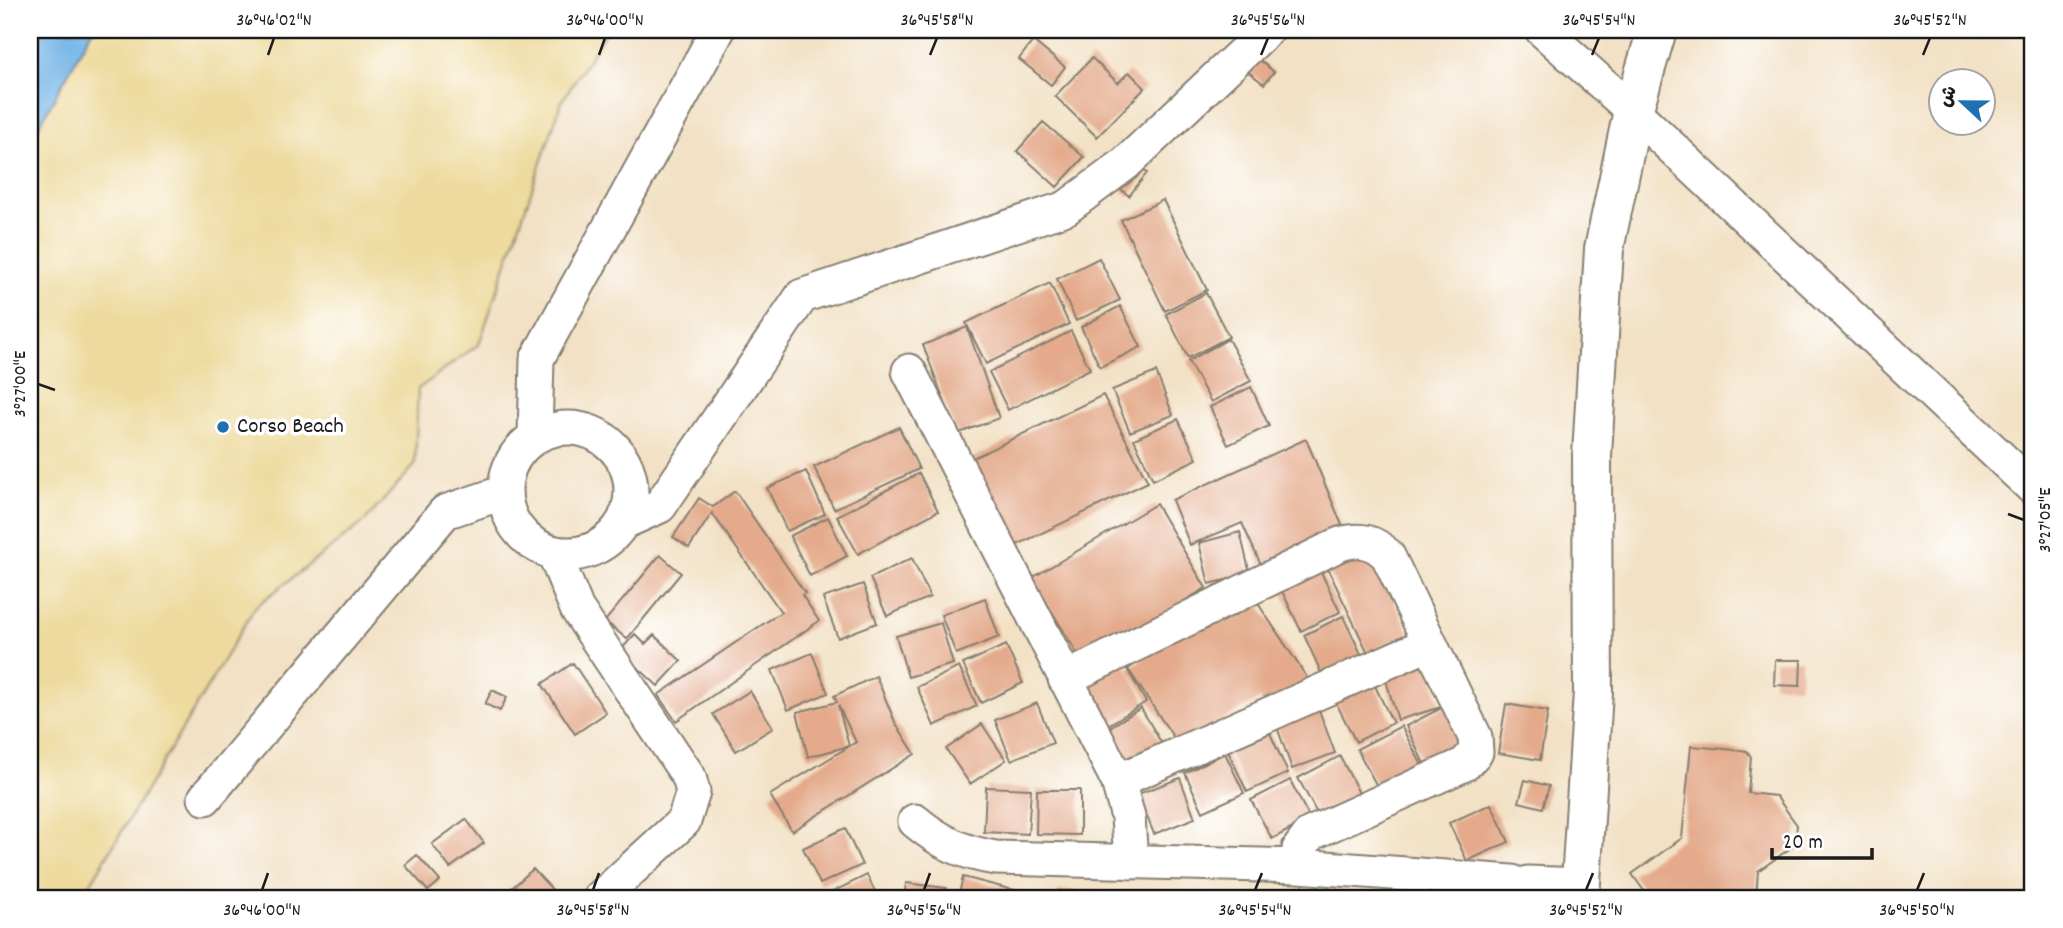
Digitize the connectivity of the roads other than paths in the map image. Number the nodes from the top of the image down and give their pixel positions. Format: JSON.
{"nodes":[{"id":1,"x":718,"y":30,"type":"edge"},
{"id":2,"x":1267,"y":30,"type":"edge"},
{"id":3,"x":1542,"y":30,"type":"edge"},
{"id":4,"x":1657,"y":30,"type":"edge"},
{"id":5,"x":1633,"y":111,"type":"junction"},
{"id":6,"x":909,"y":371,"type":"dead end"},
{"id":7,"x":535,"y":437,"type":"junction"},
{"id":8,"x":2033,"y":488,"type":"edge"},
{"id":9,"x":505,"y":492,"type":"junction"},
{"id":10,"x":624,"y":522,"type":"junction"},
{"id":11,"x":554,"y":553,"type":"junction"},
{"id":12,"x":1428,"y":644,"type":"junction"},
{"id":13,"x":1065,"y":679,"type":"junction"},
{"id":14,"x":1118,"y":781,"type":"junction"},
{"id":15,"x":205,"y":798,"type":"dead end"},
{"id":16,"x":915,"y":821,"type":"dead end"},
{"id":17,"x":1131,"y":862,"type":"junction"},
{"id":18,"x":1299,"y":866,"type":"junction"},
{"id":19,"x":1375,"y":886,"type":"edge"},
{"id":20,"x":1581,"y":892,"type":"edge"},
{"id":21,"x":600,"y":898,"type":"edge"}],
"edges":[{"from":1,"to":7,"type":"street"},
{"from":2,"to":10,"type":"street"},
{"from":3,"to":5,"type":"street"},
{"from":4,"to":5,"type":"street"},
{"from":5,"to":8,"type":"street"},
{"from":5,"to":20,"type":"street"},
{"from":6,"to":13,"type":"street"},
{"from":7,"to":9,"type":"street"},
{"from":7,"to":10,"type":"street"},
{"from":9,"to":11,"type":"street"},
{"from":9,"to":15,"type":"street"},
{"from":10,"to":11,"type":"street"},
{"from":11,"to":21,"type":"street"},
{"from":12,"to":13,"type":"street"},
{"from":12,"to":14,"type":"street"},
{"from":12,"to":18,"type":"street"},
{"from":13,"to":14,"type":"street"},
{"from":14,"to":17,"type":"street"},
{"from":16,"to":17,"type":"street"},
{"from":17,"to":18,"type":"street"},
{"from":18,"to":19,"type":"street"},
{"from":19,"to":20,"type":"street"}]}
